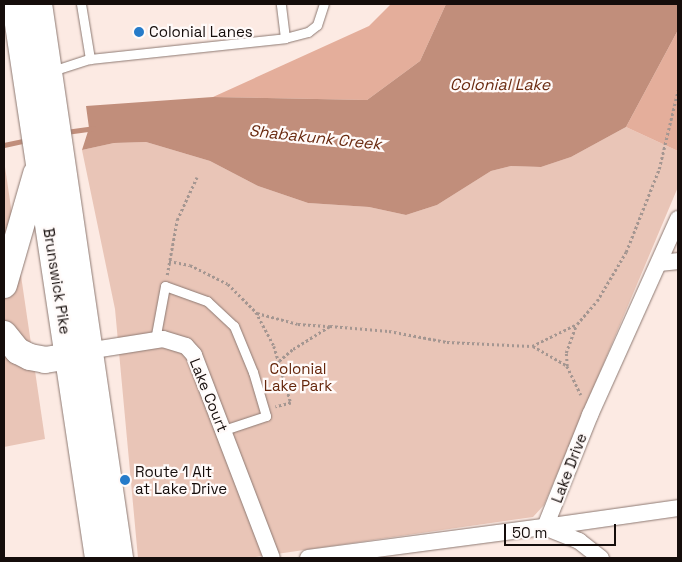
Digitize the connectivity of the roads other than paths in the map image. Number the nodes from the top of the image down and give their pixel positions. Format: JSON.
{"nodes":[{"id":1,"x":15,"y":4,"type":"edge"},
{"id":2,"x":39,"y":4,"type":"edge"},
{"id":3,"x":81,"y":4,"type":"edge"},
{"id":4,"x":281,"y":4,"type":"edge"},
{"id":5,"x":324,"y":4,"type":"edge"},
{"id":6,"x":285,"y":38,"type":"junction"},
{"id":7,"x":90,"y":59,"type":"junction"},
{"id":8,"x":44,"y":91,"type":"junction"},
{"id":9,"x":45,"y":156,"type":"junction"},
{"id":10,"x":678,"y":219,"type":"edge"},
{"id":11,"x":678,"y":261,"type":"edge"},
{"id":12,"x":660,"y":263,"type":"junction"},
{"id":13,"x":4,"y":285,"type":"edge"},
{"id":14,"x":4,"y":334,"type":"edge"},
{"id":15,"x":155,"y":340,"type":"junction"},
{"id":16,"x":79,"y":353,"type":"junction"},
{"id":17,"x":224,"y":430,"type":"junction"},
{"id":18,"x":678,"y":508,"type":"edge"},
{"id":19,"x":545,"y":527,"type":"junction"},
{"id":20,"x":98,"y":558,"type":"edge"},
{"id":21,"x":120,"y":558,"type":"edge"},
{"id":22,"x":272,"y":558,"type":"edge"},
{"id":23,"x":308,"y":558,"type":"edge"},
{"id":24,"x":601,"y":558,"type":"edge"}],
"edges":[{"from":1,"to":8,"type":"main road","name":"Brunswick Pike"},
{"from":2,"to":8,"type":"main road","name":"Brunswick Pike"},
{"from":3,"to":7,"type":"lane"},
{"from":4,"to":6,"type":"lane"},
{"from":5,"to":6,"type":"lane"},
{"from":6,"to":7,"type":"lane"},
{"from":7,"to":8,"type":"lane"},
{"from":8,"to":9,"type":"main road","name":"Brunswick Pike"},
{"from":9,"to":13,"type":"main road"},
{"from":9,"to":16,"type":"main road","name":"Brunswick Pike"},
{"from":10,"to":12,"type":"street","name":"Lake Drive"},
{"from":11,"to":12,"type":"street"},
{"from":12,"to":19,"type":"street","name":"Lake Drive"},
{"from":14,"to":16,"type":"main road"},
{"from":15,"to":16,"type":"street","name":"Lake Court"},
{"from":15,"to":17,"type":"street","name":"Lake Court"},
{"from":15,"to":17,"type":"lane"},
{"from":16,"to":20,"type":"main road","name":"Brunswick Pike"},
{"from":16,"to":21,"type":"main road","name":"Brunswick Pike"},
{"from":17,"to":22,"type":"street","name":"Lake Court"},
{"from":18,"to":19,"type":"street"},
{"from":19,"to":23,"type":"street"},
{"from":19,"to":24,"type":"street"}]}
